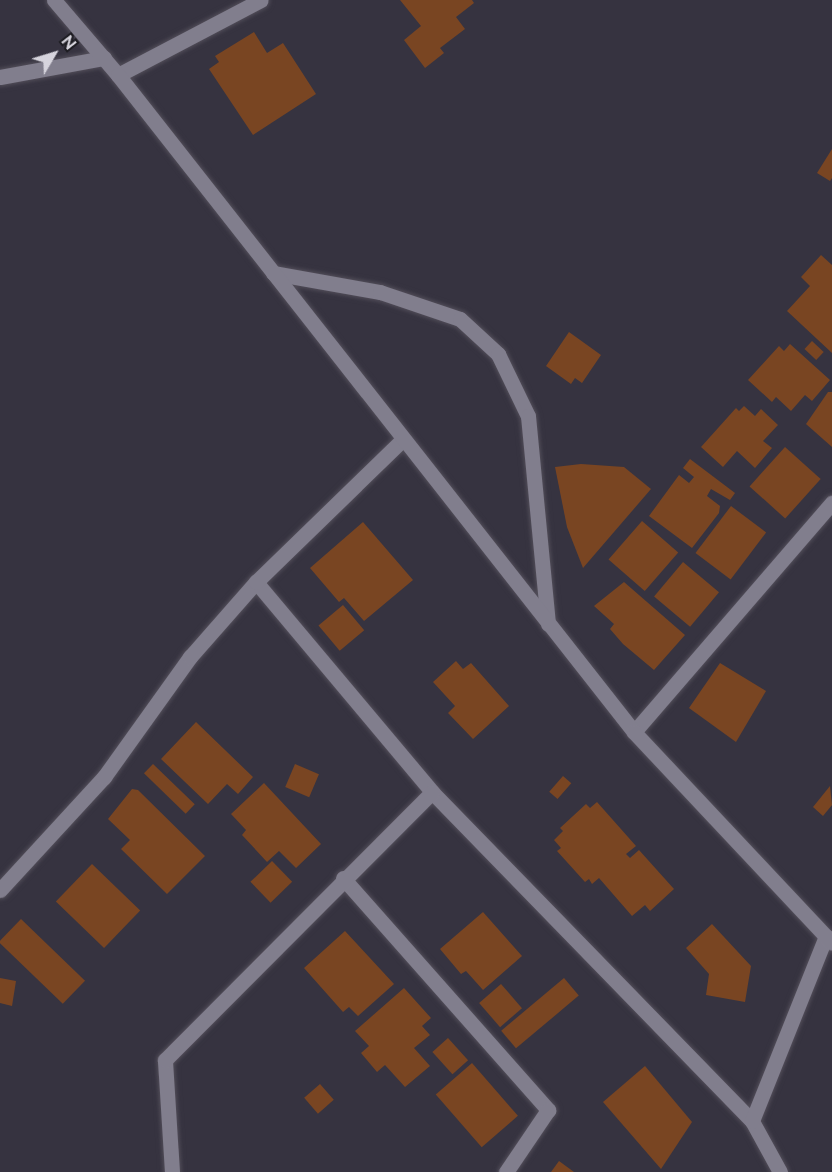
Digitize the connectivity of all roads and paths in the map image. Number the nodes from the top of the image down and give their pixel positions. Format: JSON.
{"nodes":[{"id":1,"x":54,"y":0,"type":"edge"},
{"id":2,"x":261,"y":0,"type":"edge"},
{"id":3,"x":104,"y":58,"type":"junction"},
{"id":4,"x":118,"y":75,"type":"junction"},
{"id":5,"x":0,"y":77,"type":"edge"},
{"id":6,"x":273,"y":273,"type":"junction"},
{"id":7,"x":402,"y":440,"type":"junction"},
{"id":8,"x":832,"y":503,"type":"edge"},
{"id":9,"x":256,"y":582,"type":"junction"},
{"id":10,"x":548,"y":624,"type":"junction"},
{"id":11,"x":634,"y":732,"type":"junction"},
{"id":12,"x":432,"y":792,"type":"junction"},
{"id":13,"x":343,"y":878,"type":"junction"},
{"id":14,"x":0,"y":890,"type":"edge"},
{"id":15,"x":829,"y":939,"type":"edge"},
{"id":16,"x":752,"y":1121,"type":"junction"},
{"id":17,"x":172,"y":1172,"type":"edge"},
{"id":18,"x":506,"y":1172,"type":"edge"},
{"id":19,"x":780,"y":1172,"type":"edge"}],
"edges":[{"from":1,"to":3,"type":"street"},
{"from":2,"to":4,"type":"street"},
{"from":3,"to":4,"type":"street"},
{"from":3,"to":5,"type":"street"},
{"from":4,"to":6,"type":"street"},
{"from":6,"to":7,"type":"street"},
{"from":6,"to":10,"type":"street"},
{"from":7,"to":9,"type":"street"},
{"from":7,"to":10,"type":"street"},
{"from":8,"to":11,"type":"street"},
{"from":9,"to":12,"type":"street"},
{"from":9,"to":14,"type":"street"},
{"from":10,"to":11,"type":"street"},
{"from":11,"to":15,"type":"street"},
{"from":12,"to":13,"type":"street"},
{"from":12,"to":16,"type":"street"},
{"from":13,"to":17,"type":"street"},
{"from":13,"to":18,"type":"street"},
{"from":15,"to":16,"type":"street"},
{"from":16,"to":19,"type":"street"}]}
